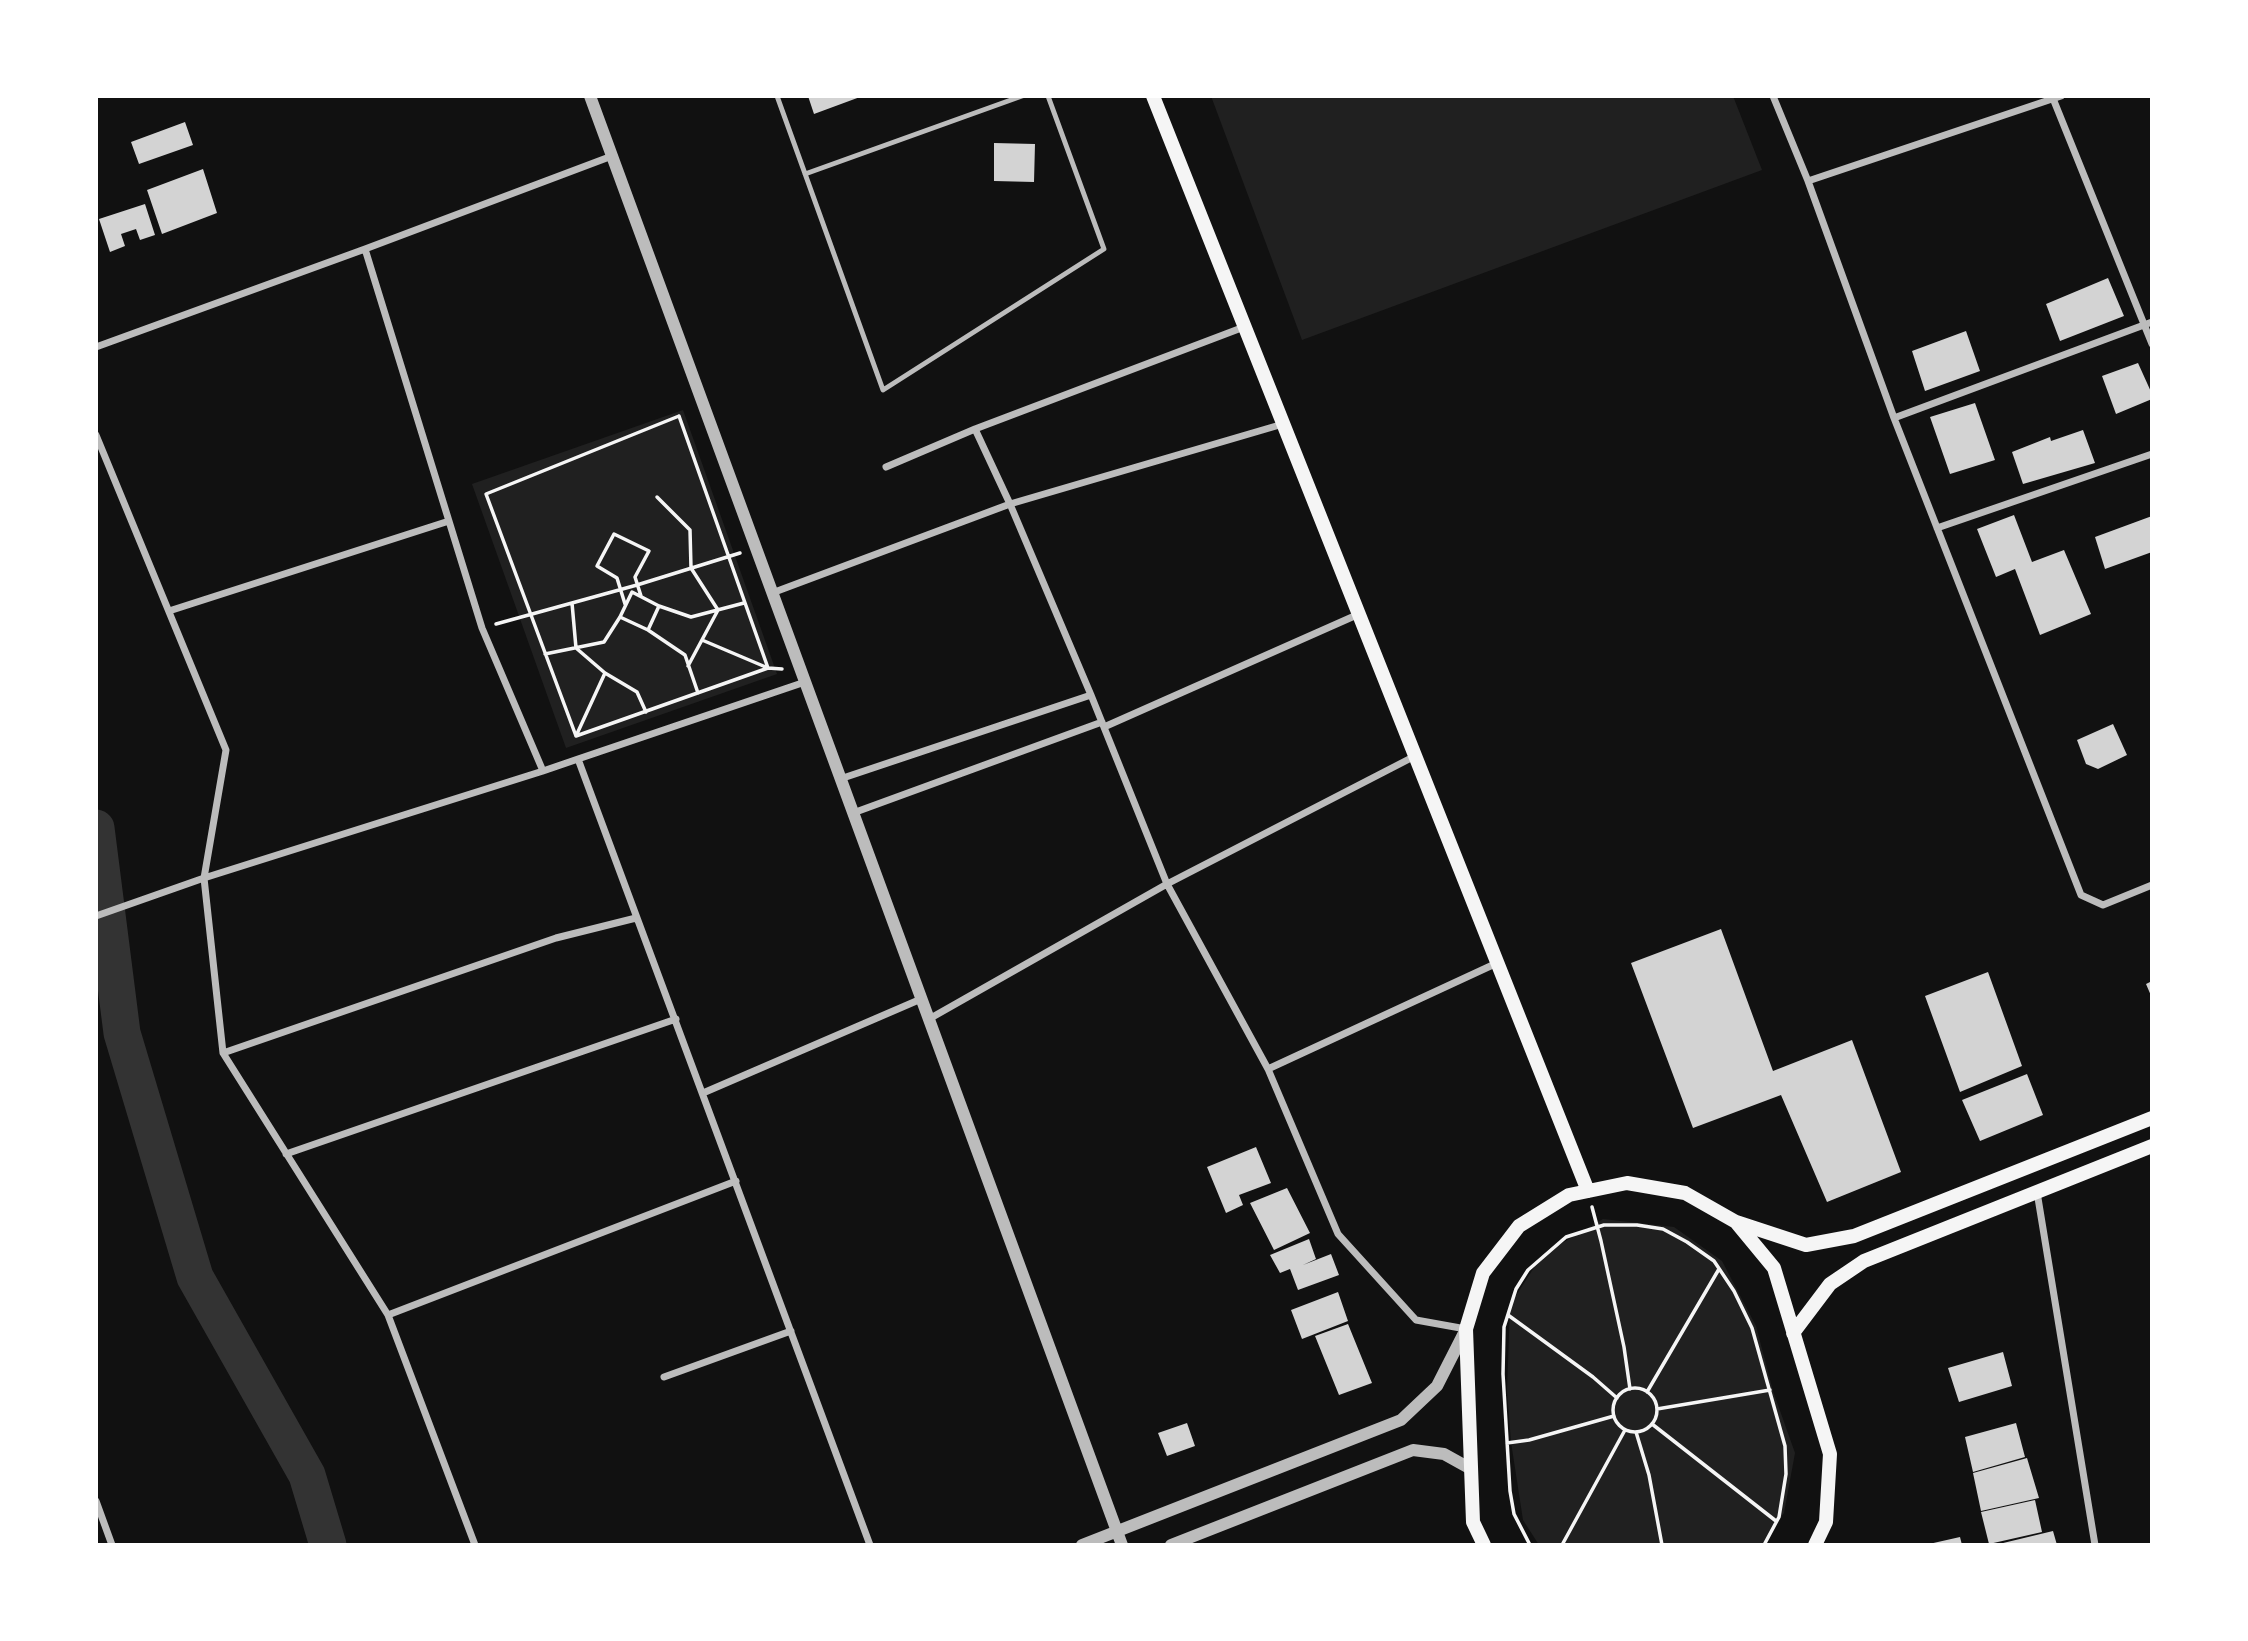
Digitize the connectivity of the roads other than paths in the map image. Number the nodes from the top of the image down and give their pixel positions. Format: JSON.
{"nodes":[{"id":1,"x":590,"y":96,"type":"edge"},
{"id":2,"x":777,"y":96,"type":"edge"},
{"id":3,"x":1022,"y":96,"type":"edge"},
{"id":4,"x":1048,"y":96,"type":"edge"},
{"id":5,"x":1153,"y":96,"type":"edge"},
{"id":6,"x":1773,"y":96,"type":"edge"},
{"id":7,"x":2055,"y":97,"type":"edge"},
{"id":8,"x":612,"y":156,"type":"junction"},
{"id":9,"x":805,"y":174,"type":"junction"},
{"id":10,"x":1808,"y":181,"type":"junction"},
{"id":11,"x":365,"y":249,"type":"junction"},
{"id":12,"x":2148,"y":323,"type":"edge"},
{"id":13,"x":1245,"y":327,"type":"junction"},
{"id":14,"x":2152,"y":344,"type":"edge"},
{"id":15,"x":96,"y":346,"type":"edge"},
{"id":16,"x":1894,"y":418,"type":"junction"},
{"id":17,"x":1283,"y":424,"type":"junction"},
{"id":18,"x":975,"y":429,"type":"junction"},
{"id":19,"x":96,"y":435,"type":"edge"},
{"id":20,"x":2152,"y":454,"type":"edge"},
{"id":21,"x":886,"y":467,"type":"dead end"},
{"id":22,"x":1010,"y":504,"type":"junction"},
{"id":23,"x":449,"y":521,"type":"junction"},
{"id":24,"x":1937,"y":528,"type":"junction"},
{"id":25,"x":772,"y":593,"type":"junction"},
{"id":26,"x":169,"y":611,"type":"junction"},
{"id":27,"x":1359,"y":614,"type":"junction"},
{"id":28,"x":802,"y":676,"type":"junction"},
{"id":29,"x":1091,"y":695,"type":"junction"},
{"id":30,"x":1103,"y":725,"type":"junction"},
{"id":31,"x":1415,"y":756,"type":"junction"},
{"id":32,"x":578,"y":759,"type":"junction"},
{"id":33,"x":543,"y":771,"type":"junction"},
{"id":34,"x":840,"y":779,"type":"junction"},
{"id":35,"x":853,"y":813,"type":"junction"},
{"id":36,"x":204,"y":878,"type":"junction"},
{"id":37,"x":1167,"y":884,"type":"junction"},
{"id":38,"x":2152,"y":885,"type":"edge"},
{"id":39,"x":96,"y":916,"type":"edge"},
{"id":40,"x":636,"y":918,"type":"junction"},
{"id":41,"x":1497,"y":963,"type":"junction"},
{"id":42,"x":921,"y":999,"type":"junction"},
{"id":43,"x":676,"y":1019,"type":"junction"},
{"id":44,"x":929,"y":1019,"type":"junction"},
{"id":45,"x":223,"y":1053,"type":"junction"},
{"id":46,"x":1268,"y":1069,"type":"junction"},
{"id":47,"x":703,"y":1093,"type":"junction"},
{"id":48,"x":2152,"y":1118,"type":"edge"},
{"id":49,"x":2152,"y":1146,"type":"edge"},
{"id":50,"x":286,"y":1154,"type":"junction"},
{"id":51,"x":736,"y":1181,"type":"junction"},
{"id":52,"x":1588,"y":1191,"type":"junction"},
{"id":53,"x":2037,"y":1192,"type":"junction"},
{"id":54,"x":1736,"y":1223,"type":"junction"},
{"id":55,"x":388,"y":1315,"type":"junction"},
{"id":56,"x":1466,"y":1329,"type":"junction"},
{"id":57,"x":791,"y":1331,"type":"junction"},
{"id":58,"x":1793,"y":1332,"type":"junction"},
{"id":59,"x":664,"y":1377,"type":"dead end"},
{"id":60,"x":1471,"y":1469,"type":"junction"},
{"id":61,"x":96,"y":1501,"type":"edge"},
{"id":62,"x":1117,"y":1531,"type":"junction"},
{"id":63,"x":112,"y":1545,"type":"edge"},
{"id":64,"x":475,"y":1545,"type":"edge"},
{"id":65,"x":870,"y":1545,"type":"edge"},
{"id":66,"x":1082,"y":1545,"type":"edge"},
{"id":67,"x":1122,"y":1545,"type":"edge"},
{"id":68,"x":1171,"y":1545,"type":"edge"},
{"id":69,"x":1484,"y":1545,"type":"edge"},
{"id":70,"x":1815,"y":1545,"type":"edge"},
{"id":71,"x":2095,"y":1545,"type":"edge"}],
"edges":[{"from":1,"to":8,"type":"street"},
{"from":2,"to":9,"type":"lane"},
{"from":3,"to":9,"type":"lane"},
{"from":4,"to":9,"type":"lane"},
{"from":5,"to":13,"type":"main road"},
{"from":6,"to":10,"type":"street"},
{"from":7,"to":10,"type":"street"},
{"from":7,"to":12,"type":"street"},
{"from":8,"to":11,"type":"street"},
{"from":8,"to":25,"type":"street"},
{"from":10,"to":16,"type":"street"},
{"from":11,"to":15,"type":"street"},
{"from":11,"to":23,"type":"street"},
{"from":12,"to":14,"type":"street"},
{"from":12,"to":16,"type":"street"},
{"from":13,"to":17,"type":"main road"},
{"from":13,"to":18,"type":"street"},
{"from":16,"to":24,"type":"street"},
{"from":17,"to":22,"type":"street"},
{"from":17,"to":27,"type":"main road"},
{"from":18,"to":21,"type":"street"},
{"from":18,"to":22,"type":"street"},
{"from":19,"to":26,"type":"street"},
{"from":20,"to":24,"type":"street"},
{"from":22,"to":25,"type":"street"},
{"from":22,"to":29,"type":"street"},
{"from":23,"to":26,"type":"street"},
{"from":23,"to":33,"type":"street"},
{"from":24,"to":38,"type":"street"},
{"from":25,"to":28,"type":"street"},
{"from":26,"to":36,"type":"street"},
{"from":27,"to":30,"type":"street"},
{"from":27,"to":31,"type":"main road"},
{"from":28,"to":32,"type":"street"},
{"from":28,"to":34,"type":"street"},
{"from":29,"to":30,"type":"street"},
{"from":29,"to":34,"type":"street"},
{"from":30,"to":35,"type":"street"},
{"from":30,"to":37,"type":"street"},
{"from":31,"to":37,"type":"street"},
{"from":31,"to":41,"type":"main road"},
{"from":32,"to":33,"type":"street"},
{"from":32,"to":40,"type":"street"},
{"from":33,"to":36,"type":"street"},
{"from":34,"to":35,"type":"street"},
{"from":35,"to":42,"type":"street"},
{"from":36,"to":39,"type":"street"},
{"from":36,"to":45,"type":"street"},
{"from":37,"to":44,"type":"street"},
{"from":37,"to":46,"type":"street"},
{"from":40,"to":43,"type":"street"},
{"from":40,"to":45,"type":"street"},
{"from":41,"to":46,"type":"street"},
{"from":41,"to":52,"type":"main road"},
{"from":42,"to":44,"type":"street"},
{"from":42,"to":47,"type":"street"},
{"from":43,"to":47,"type":"street"},
{"from":43,"to":50,"type":"street"},
{"from":44,"to":62,"type":"street"},
{"from":45,"to":50,"type":"street"},
{"from":46,"to":56,"type":"street"},
{"from":47,"to":51,"type":"street"},
{"from":48,"to":54,"type":"main road"},
{"from":49,"to":53,"type":"main road"},
{"from":50,"to":55,"type":"street"},
{"from":51,"to":55,"type":"street"},
{"from":51,"to":57,"type":"street"},
{"from":52,"to":54,"type":"main road"},
{"from":52,"to":56,"type":"main road"},
{"from":53,"to":58,"type":"main road"},
{"from":53,"to":71,"type":"street"},
{"from":54,"to":58,"type":"main road"},
{"from":55,"to":64,"type":"street"},
{"from":56,"to":60,"type":"main road"},
{"from":56,"to":62,"type":"street"},
{"from":57,"to":59,"type":"street"},
{"from":57,"to":65,"type":"street"},
{"from":58,"to":70,"type":"main road"},
{"from":60,"to":68,"type":"street"},
{"from":60,"to":69,"type":"main road"},
{"from":61,"to":63,"type":"street"},
{"from":62,"to":66,"type":"street"},
{"from":62,"to":67,"type":"street"}]}
